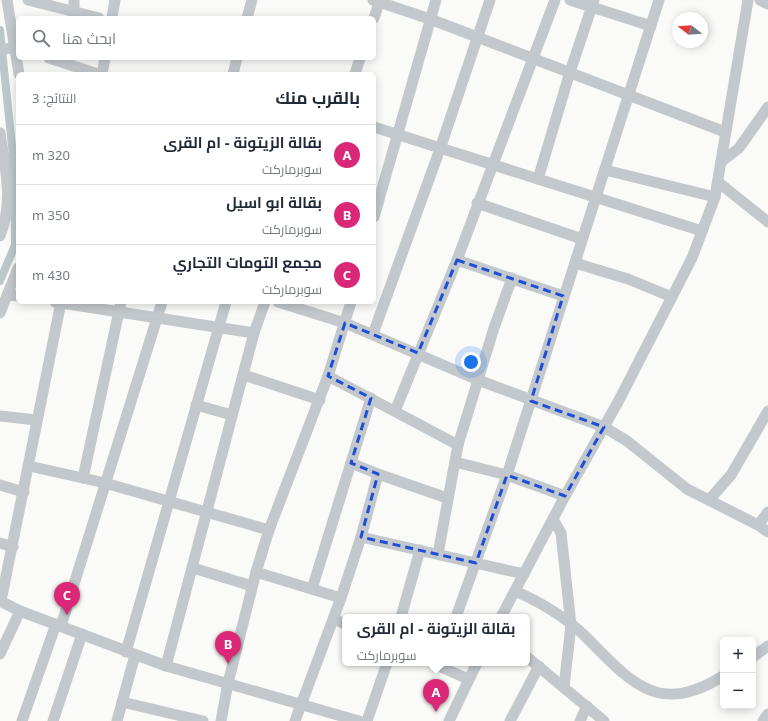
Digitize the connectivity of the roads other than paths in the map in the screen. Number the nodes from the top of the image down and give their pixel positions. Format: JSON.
{"nodes":[{"id":1,"x":7,"y":0,"type":"edge"},
{"id":2,"x":28,"y":0,"type":"edge"},
{"id":3,"x":115,"y":0,"type":"edge"},
{"id":4,"x":252,"y":0,"type":"edge"},
{"id":5,"x":436,"y":0,"type":"edge"},
{"id":6,"x":490,"y":0,"type":"edge"},
{"id":7,"x":555,"y":0,"type":"edge"},
{"id":8,"x":570,"y":0,"type":"edge"},
{"id":9,"x":659,"y":0,"type":"edge"},
{"id":10,"x":748,"y":0,"type":"edge"},
{"id":11,"x":760,"y":0,"type":"edge"},
{"id":12,"x":378,"y":1,"type":"edge"},
{"id":13,"x":593,"y":3,"type":"edge"},
{"id":14,"x":768,"y":4,"type":"edge"},
{"id":15,"x":74,"y":6,"type":"edge"},
{"id":16,"x":94,"y":16,"type":"edge"},
{"id":17,"x":112,"y":16,"type":"edge"},
{"id":18,"x":247,"y":16,"type":"edge"},
{"id":19,"x":374,"y":16,"type":"edge"},
{"id":20,"x":430,"y":19,"type":"junction"},
{"id":21,"x":651,"y":26,"type":"junction"},
{"id":22,"x":478,"y":38,"type":"junction"},
{"id":23,"x":16,"y":42,"type":"edge"},
{"id":24,"x":16,"y":47,"type":"edge"},
{"id":25,"x":0,"y":48,"type":"edge"},
{"id":26,"x":532,"y":58,"type":"junction"},
{"id":27,"x":18,"y":60,"type":"edge"},
{"id":28,"x":55,"y":60,"type":"edge"},
{"id":29,"x":105,"y":60,"type":"edge"},
{"id":30,"x":236,"y":60,"type":"edge"},
{"id":31,"x":359,"y":60,"type":"edge"},
{"id":32,"x":19,"y":72,"type":"edge"},
{"id":33,"x":92,"y":72,"type":"edge"},
{"id":34,"x":102,"y":72,"type":"edge"},
{"id":35,"x":233,"y":72,"type":"edge"},
{"id":36,"x":356,"y":72,"type":"edge"},
{"id":37,"x":570,"y":72,"type":"junction"},
{"id":38,"x":628,"y":95,"type":"junction"},
{"id":39,"x":768,"y":107,"type":"edge"},
{"id":40,"x":376,"y":128,"type":"edge"},
{"id":41,"x":725,"y":132,"type":"junction"},
{"id":42,"x":0,"y":133,"type":"edge"},
{"id":43,"x":397,"y":134,"type":"junction"},
{"id":44,"x":440,"y":149,"type":"junction"},
{"id":45,"x":721,"y":162,"type":"junction"},
{"id":46,"x":492,"y":166,"type":"junction"},
{"id":47,"x":605,"y":170,"type":"junction"},
{"id":48,"x":538,"y":180,"type":"junction"},
{"id":49,"x":718,"y":182,"type":"junction"},
{"id":50,"x":715,"y":196,"type":"junction"},
{"id":51,"x":595,"y":198,"type":"junction"},
{"id":52,"x":478,"y":203,"type":"junction"},
{"id":53,"x":376,"y":210,"type":"edge"},
{"id":54,"x":768,"y":222,"type":"edge"},
{"id":55,"x":3,"y":223,"type":"edge"},
{"id":56,"x":702,"y":231,"type":"junction"},
{"id":57,"x":0,"y":236,"type":"edge"},
{"id":58,"x":582,"y":239,"type":"junction"},
{"id":59,"x":457,"y":260,"type":"junction"},
{"id":60,"x":575,"y":263,"type":"junction"},
{"id":61,"x":512,"y":278,"type":"junction"},
{"id":62,"x":16,"y":279,"type":"edge"},
{"id":63,"x":13,"y":296,"type":"edge"},
{"id":64,"x":564,"y":296,"type":"junction"},
{"id":65,"x":672,"y":297,"type":"junction"},
{"id":66,"x":59,"y":304,"type":"edge"},
{"id":67,"x":83,"y":304,"type":"edge"},
{"id":68,"x":161,"y":304,"type":"edge"},
{"id":69,"x":225,"y":304,"type":"edge"},
{"id":70,"x":264,"y":304,"type":"edge"},
{"id":71,"x":284,"y":304,"type":"edge"},
{"id":72,"x":350,"y":304,"type":"edge"},
{"id":73,"x":120,"y":307,"type":"edge"},
{"id":74,"x":0,"y":313,"type":"edge"},
{"id":75,"x":157,"y":318,"type":"junction"},
{"id":76,"x":345,"y":323,"type":"junction"},
{"id":77,"x":219,"y":328,"type":"junction"},
{"id":78,"x":254,"y":333,"type":"junction"},
{"id":79,"x":373,"y":334,"type":"junction"},
{"id":80,"x":418,"y":353,"type":"junction"},
{"id":81,"x":244,"y":375,"type":"junction"},
{"id":82,"x":328,"y":376,"type":"junction"},
{"id":83,"x":478,"y":380,"type":"junction"},
{"id":84,"x":371,"y":398,"type":"junction"},
{"id":85,"x":320,"y":400,"type":"junction"},
{"id":86,"x":531,"y":401,"type":"junction"},
{"id":87,"x":196,"y":405,"type":"junction"},
{"id":88,"x":395,"y":411,"type":"junction"},
{"id":89,"x":768,"y":411,"type":"edge"},
{"id":90,"x":232,"y":415,"type":"junction"},
{"id":91,"x":0,"y":416,"type":"edge"},
{"id":92,"x":36,"y":420,"type":"junction"},
{"id":93,"x":604,"y":427,"type":"junction"},
{"id":94,"x":458,"y":445,"type":"junction"},
{"id":95,"x":351,"y":462,"type":"junction"},
{"id":96,"x":455,"y":462,"type":"junction"},
{"id":97,"x":29,"y":466,"type":"junction"},
{"id":98,"x":378,"y":474,"type":"junction"},
{"id":99,"x":507,"y":475,"type":"junction"},
{"id":100,"x":83,"y":478,"type":"junction"},
{"id":101,"x":105,"y":483,"type":"junction"},
{"id":102,"x":0,"y":484,"type":"edge"},
{"id":103,"x":24,"y":492,"type":"junction"},
{"id":104,"x":565,"y":496,"type":"junction"},
{"id":105,"x":447,"y":498,"type":"junction"},
{"id":106,"x":709,"y":500,"type":"junction"},
{"id":107,"x":168,"y":501,"type":"junction"},
{"id":108,"x":208,"y":512,"type":"junction"},
{"id":109,"x":768,"y":512,"type":"edge"},
{"id":110,"x":553,"y":518,"type":"junction"},
{"id":111,"x":758,"y":525,"type":"junction"},
{"id":112,"x":269,"y":530,"type":"junction"},
{"id":113,"x":768,"y":532,"type":"edge"},
{"id":114,"x":361,"y":537,"type":"junction"},
{"id":115,"x":0,"y":543,"type":"edge"},
{"id":116,"x":13,"y":547,"type":"junction"},
{"id":117,"x":420,"y":550,"type":"junction"},
{"id":118,"x":438,"y":554,"type":"junction"},
{"id":119,"x":476,"y":563,"type":"junction"},
{"id":120,"x":193,"y":568,"type":"junction"},
{"id":121,"x":256,"y":572,"type":"junction"},
{"id":122,"x":524,"y":574,"type":"junction"},
{"id":123,"x":252,"y":586,"type":"junction"},
{"id":124,"x":312,"y":589,"type":"junction"},
{"id":125,"x":515,"y":592,"type":"junction"},
{"id":126,"x":341,"y":598,"type":"junction"},
{"id":127,"x":0,"y":601,"type":"edge"},
{"id":128,"x":20,"y":610,"type":"junction"},
{"id":129,"x":402,"y":614,"type":"edge"},
{"id":130,"x":457,"y":614,"type":"edge"},
{"id":131,"x":504,"y":614,"type":"edge"},
{"id":132,"x":334,"y":619,"type":"junction"},
{"id":133,"x":342,"y":623,"type":"edge"},
{"id":134,"x":58,"y":625,"type":"junction"},
{"id":135,"x":571,"y":625,"type":"junction"},
{"id":136,"x":82,"y":634,"type":"junction"},
{"id":137,"x":768,"y":646,"type":"edge"},
{"id":138,"x":0,"y":654,"type":"edge"},
{"id":139,"x":130,"y":654,"type":"junction"},
{"id":140,"x":756,"y":655,"type":"edge"},
{"id":141,"x":530,"y":659,"type":"edge"},
{"id":142,"x":166,"y":666,"type":"junction"},
{"id":143,"x":386,"y":666,"type":"edge"},
{"id":144,"x":440,"y":666,"type":"edge"},
{"id":145,"x":475,"y":666,"type":"edge"},
{"id":146,"x":539,"y":666,"type":"junction"},
{"id":147,"x":720,"y":678,"type":"edge"},
{"id":148,"x":468,"y":679,"type":"junction"},
{"id":149,"x":228,"y":683,"type":"junction"},
{"id":150,"x":564,"y":687,"type":"junction"},
{"id":151,"x":122,"y":702,"type":"junction"},
{"id":152,"x":301,"y":704,"type":"junction"},
{"id":153,"x":587,"y":706,"type":"junction"},
{"id":154,"x":768,"y":714,"type":"edge"},
{"id":155,"x":22,"y":721,"type":"edge"},
{"id":156,"x":53,"y":721,"type":"edge"},
{"id":157,"x":117,"y":721,"type":"edge"},
{"id":158,"x":203,"y":721,"type":"edge"},
{"id":159,"x":221,"y":721,"type":"edge"},
{"id":160,"x":295,"y":721,"type":"edge"},
{"id":161,"x":359,"y":721,"type":"edge"},
{"id":162,"x":367,"y":721,"type":"edge"},
{"id":163,"x":449,"y":721,"type":"edge"},
{"id":164,"x":510,"y":721,"type":"edge"},
{"id":165,"x":580,"y":721,"type":"edge"},
{"id":166,"x":604,"y":721,"type":"edge"},
{"id":167,"x":762,"y":721,"type":"edge"}],
"edges":[{"from":1,"to":23,"type":"street"},
{"from":2,"to":15,"type":"street"},
{"from":3,"to":17,"type":"street"},
{"from":4,"to":18,"type":"street"},
{"from":5,"to":20,"type":"street"},
{"from":6,"to":22,"type":"street"},
{"from":7,"to":26,"type":"street"},
{"from":8,"to":13,"type":"street"},
{"from":9,"to":21,"type":"street"},
{"from":10,"to":41,"type":"street"},
{"from":11,"to":14,"type":"street"},
{"from":12,"to":19,"type":"street"},
{"from":12,"to":20,"type":"street"},
{"from":13,"to":21,"type":"street"},
{"from":13,"to":37,"type":"street"},
{"from":15,"to":16,"type":"street"},
{"from":20,"to":22,"type":"street"},
{"from":20,"to":43,"type":"street"},
{"from":21,"to":38,"type":"street"},
{"from":22,"to":26,"type":"street"},
{"from":22,"to":44,"type":"street"},
{"from":24,"to":25,"type":"street"},
{"from":26,"to":37,"type":"street"},
{"from":26,"to":46,"type":"street"},
{"from":27,"to":32,"type":"street"},
{"from":28,"to":33,"type":"street"},
{"from":29,"to":34,"type":"street"},
{"from":30,"to":35,"type":"street"},
{"from":31,"to":36,"type":"street"},
{"from":37,"to":38,"type":"street"},
{"from":37,"to":48,"type":"street"},
{"from":38,"to":41,"type":"street"},
{"from":38,"to":47,"type":"street"},
{"from":39,"to":45,"type":"street"},
{"from":40,"to":43,"type":"street"},
{"from":41,"to":45,"type":"street"},
{"from":42,"to":55,"type":"street"},
{"from":43,"to":44,"type":"street"},
{"from":43,"to":53,"type":"street"},
{"from":44,"to":46,"type":"street"},
{"from":44,"to":79,"type":"street"},
{"from":45,"to":49,"type":"street"},
{"from":46,"to":48,"type":"street"},
{"from":46,"to":52,"type":"street"},
{"from":47,"to":50,"type":"street"},
{"from":47,"to":51,"type":"street"},
{"from":48,"to":51,"type":"street"},
{"from":49,"to":50,"type":"street"},
{"from":49,"to":54,"type":"street"},
{"from":50,"to":56,"type":"street"},
{"from":51,"to":56,"type":"street"},
{"from":51,"to":58,"type":"street"},
{"from":52,"to":58,"type":"street"},
{"from":52,"to":59,"type":"street"},
{"from":55,"to":57,"type":"street"},
{"from":56,"to":65,"type":"street"},
{"from":58,"to":60,"type":"street"},
{"from":59,"to":61,"type":"street"},
{"from":59,"to":80,"type":"street"},
{"from":60,"to":64,"type":"street"},
{"from":60,"to":65,"type":"street"},
{"from":61,"to":64,"type":"street"},
{"from":61,"to":83,"type":"street"},
{"from":62,"to":63,"type":"street"},
{"from":63,"to":74,"type":"street"},
{"from":64,"to":86,"type":"street"},
{"from":65,"to":93,"type":"street"},
{"from":66,"to":92,"type":"street"},
{"from":67,"to":73,"type":"street"},
{"from":68,"to":75,"type":"street"},
{"from":69,"to":77,"type":"street"},
{"from":70,"to":78,"type":"street"},
{"from":71,"to":76,"type":"street"},
{"from":72,"to":76,"type":"street"},
{"from":73,"to":75,"type":"street"},
{"from":73,"to":100,"type":"street"},
{"from":75,"to":77,"type":"street"},
{"from":75,"to":101,"type":"street"},
{"from":76,"to":79,"type":"street"},
{"from":76,"to":82,"type":"street"},
{"from":77,"to":78,"type":"street"},
{"from":77,"to":87,"type":"street"},
{"from":78,"to":81,"type":"street"},
{"from":79,"to":80,"type":"street"},
{"from":80,"to":83,"type":"street"},
{"from":80,"to":88,"type":"street"},
{"from":81,"to":85,"type":"street"},
{"from":81,"to":90,"type":"street"},
{"from":82,"to":84,"type":"street"},
{"from":82,"to":85,"type":"street"},
{"from":83,"to":86,"type":"street"},
{"from":83,"to":94,"type":"street"},
{"from":84,"to":88,"type":"street"},
{"from":84,"to":95,"type":"street"},
{"from":85,"to":112,"type":"street"},
{"from":86,"to":93,"type":"street"},
{"from":86,"to":99,"type":"street"},
{"from":87,"to":90,"type":"street"},
{"from":87,"to":107,"type":"street"},
{"from":88,"to":94,"type":"street"},
{"from":89,"to":106,"type":"street"},
{"from":90,"to":108,"type":"street"},
{"from":91,"to":92,"type":"street"},
{"from":92,"to":97,"type":"street"},
{"from":93,"to":104,"type":"street"},
{"from":93,"to":106,"type":"street"},
{"from":94,"to":96,"type":"street"},
{"from":95,"to":98,"type":"street"},
{"from":95,"to":124,"type":"street"},
{"from":96,"to":99,"type":"street"},
{"from":96,"to":105,"type":"street"},
{"from":97,"to":100,"type":"street"},
{"from":97,"to":103,"type":"street"},
{"from":98,"to":105,"type":"street"},
{"from":98,"to":114,"type":"street"},
{"from":99,"to":104,"type":"street"},
{"from":99,"to":119,"type":"street"},
{"from":100,"to":101,"type":"street"},
{"from":101,"to":107,"type":"street"},
{"from":101,"to":134,"type":"street"},
{"from":102,"to":103,"type":"street"},
{"from":103,"to":116,"type":"street"},
{"from":104,"to":110,"type":"street"},
{"from":105,"to":118,"type":"street"},
{"from":106,"to":111,"type":"street"},
{"from":107,"to":108,"type":"street"},
{"from":107,"to":139,"type":"street"},
{"from":108,"to":112,"type":"street"},
{"from":108,"to":120,"type":"street"},
{"from":109,"to":111,"type":"street"},
{"from":110,"to":122,"type":"street"},
{"from":110,"to":135,"type":"street"},
{"from":111,"to":113,"type":"street"},
{"from":112,"to":121,"type":"street"},
{"from":114,"to":117,"type":"street"},
{"from":114,"to":126,"type":"street"},
{"from":115,"to":116,"type":"street"},
{"from":116,"to":127,"type":"street"},
{"from":117,"to":118,"type":"street"},
{"from":117,"to":129,"type":"street"},
{"from":118,"to":119,"type":"street"},
{"from":119,"to":122,"type":"street"},
{"from":119,"to":130,"type":"street"},
{"from":120,"to":123,"type":"street"},
{"from":120,"to":142,"type":"street"},
{"from":121,"to":123,"type":"street"},
{"from":121,"to":124,"type":"street"},
{"from":122,"to":125,"type":"street"},
{"from":123,"to":149,"type":"street"},
{"from":124,"to":126,"type":"street"},
{"from":125,"to":131,"type":"street"},
{"from":125,"to":135,"type":"street"},
{"from":126,"to":132,"type":"street"},
{"from":127,"to":128,"type":"street"},
{"from":128,"to":134,"type":"street"},
{"from":128,"to":138,"type":"street"},
{"from":132,"to":133,"type":"street"},
{"from":132,"to":152,"type":"street"},
{"from":134,"to":136,"type":"street"},
{"from":134,"to":155,"type":"street"},
{"from":135,"to":147,"type":"street"},
{"from":135,"to":150,"type":"street"},
{"from":136,"to":139,"type":"street"},
{"from":136,"to":156,"type":"street"},
{"from":137,"to":140,"type":"street"},
{"from":139,"to":142,"type":"street"},
{"from":139,"to":151,"type":"street"},
{"from":141,"to":146,"type":"street"},
{"from":142,"to":149,"type":"street"},
{"from":143,"to":162,"type":"street"},
{"from":144,"to":148,"type":"street"},
{"from":145,"to":148,"type":"street"},
{"from":146,"to":150,"type":"street"},
{"from":146,"to":164,"type":"street"},
{"from":148,"to":163,"type":"street"},
{"from":149,"to":152,"type":"street"},
{"from":149,"to":159,"type":"street"},
{"from":150,"to":153,"type":"street"},
{"from":151,"to":157,"type":"street"},
{"from":151,"to":158,"type":"street"},
{"from":152,"to":160,"type":"street"},
{"from":152,"to":161,"type":"street"},
{"from":153,"to":165,"type":"street"},
{"from":153,"to":166,"type":"street"},
{"from":154,"to":167,"type":"street"}]}
